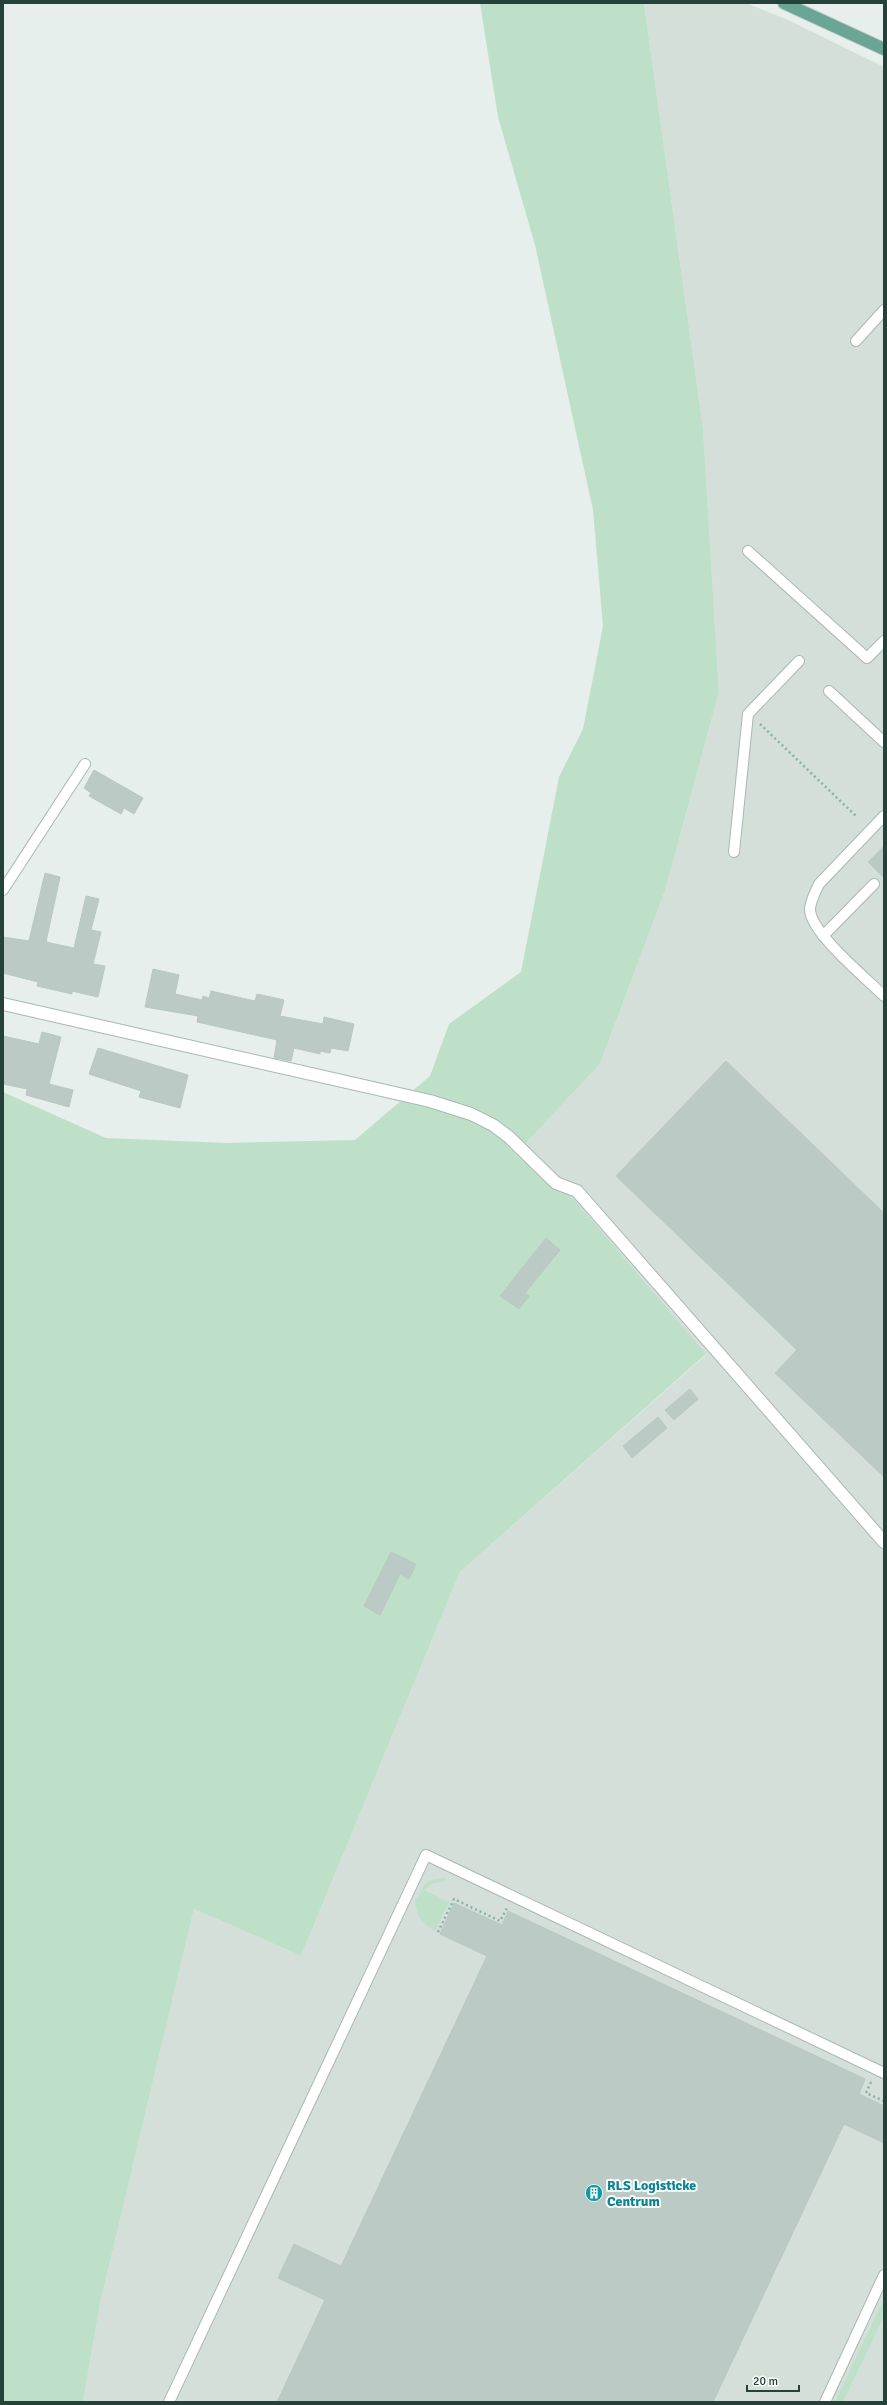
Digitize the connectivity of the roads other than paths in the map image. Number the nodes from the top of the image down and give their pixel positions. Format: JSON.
{"nodes":[{"id":1,"x":784,"y":3,"type":"edge"},
{"id":2,"x":884,"y":49,"type":"edge"},
{"id":3,"x":884,"y":310,"type":"edge"},
{"id":4,"x":856,"y":341,"type":"dead end"},
{"id":5,"x":748,"y":551,"type":"dead end"},
{"id":6,"x":884,"y":641,"type":"edge"},
{"id":7,"x":799,"y":661,"type":"dead end"},
{"id":8,"x":829,"y":691,"type":"dead end"},
{"id":9,"x":884,"y":742,"type":"edge"},
{"id":10,"x":85,"y":764,"type":"dead end"},
{"id":11,"x":884,"y":816,"type":"edge"},
{"id":12,"x":734,"y":852,"type":"dead end"},
{"id":13,"x":874,"y":884,"type":"dead end"},
{"id":14,"x":3,"y":890,"type":"edge"},
{"id":15,"x":824,"y":936,"type":"junction"},
{"id":16,"x":884,"y":996,"type":"edge"},
{"id":17,"x":3,"y":1004,"type":"edge"},
{"id":18,"x":884,"y":1542,"type":"edge"},
{"id":19,"x":884,"y":2073,"type":"edge"},
{"id":20,"x":884,"y":2275,"type":"edge"},
{"id":21,"x":169,"y":2402,"type":"edge"},
{"id":22,"x":824,"y":2402,"type":"edge"}],
"edges":[{"from":1,"to":2,"type":"main road"},
{"from":3,"to":4,"type":"lane"},
{"from":5,"to":6,"type":"lane"},
{"from":7,"to":12,"type":"lane"},
{"from":8,"to":9,"type":"lane"},
{"from":10,"to":14,"type":"lane"},
{"from":11,"to":15,"type":"lane"},
{"from":13,"to":15,"type":"lane"},
{"from":15,"to":16,"type":"lane"},
{"from":17,"to":18,"type":"street"},
{"from":19,"to":21,"type":"lane"},
{"from":20,"to":22,"type":"lane"}]}
